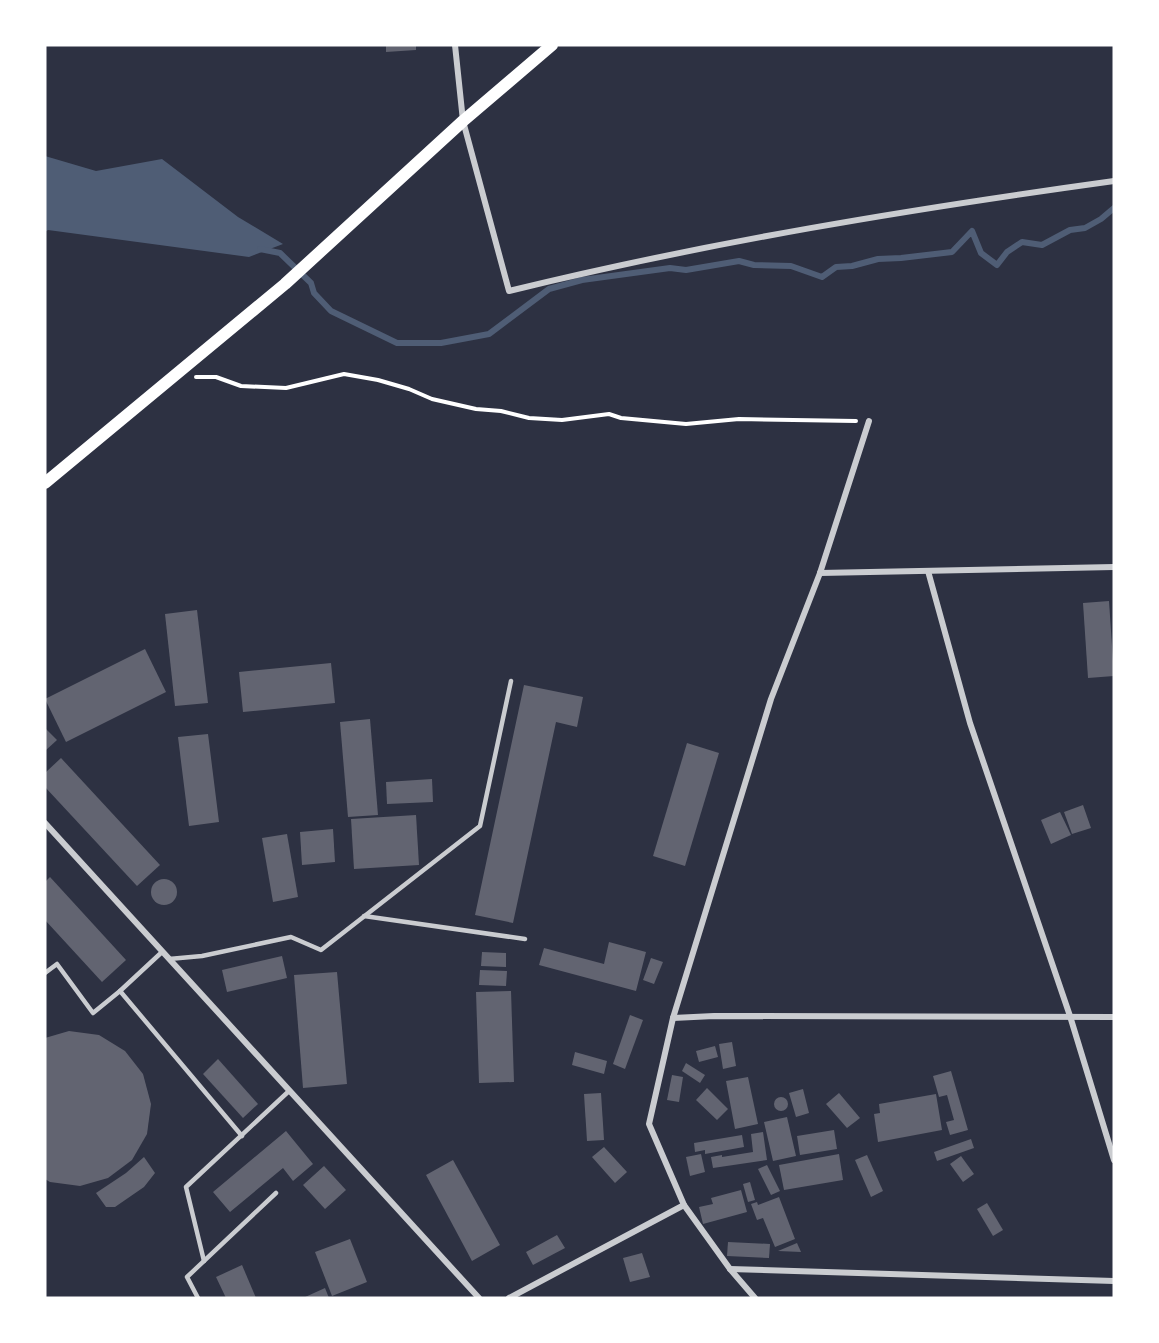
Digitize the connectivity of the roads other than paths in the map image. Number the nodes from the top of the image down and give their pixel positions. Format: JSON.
{"nodes":[{"id":1,"x":456,"y":45,"type":"edge"},
{"id":2,"x":552,"y":45,"type":"edge"},
{"id":3,"x":463,"y":121,"type":"junction"},
{"id":4,"x":1114,"y":181,"type":"edge"},
{"id":5,"x":869,"y":421,"type":"road end"},
{"id":6,"x":45,"y":483,"type":"edge"},
{"id":7,"x":1114,"y":567,"type":"edge"},
{"id":8,"x":928,"y":571,"type":"junction"},
{"id":9,"x":820,"y":573,"type":"junction"},
{"id":10,"x":511,"y":681,"type":"dead end"},
{"id":11,"x":45,"y":823,"type":"edge"},
{"id":12,"x":364,"y":916,"type":"junction"},
{"id":13,"x":525,"y":939,"type":"dead end"},
{"id":14,"x":162,"y":952,"type":"junction"},
{"id":15,"x":169,"y":959,"type":"junction"},
{"id":16,"x":45,"y":973,"type":"edge"},
{"id":17,"x":120,"y":991,"type":"junction"},
{"id":18,"x":1070,"y":1016,"type":"junction"},
{"id":19,"x":1114,"y":1017,"type":"edge"},
{"id":20,"x":673,"y":1018,"type":"junction"},
{"id":21,"x":289,"y":1091,"type":"junction"},
{"id":22,"x":242,"y":1136,"type":"junction"},
{"id":23,"x":1114,"y":1160,"type":"edge"},
{"id":24,"x":276,"y":1193,"type":"dead end"},
{"id":25,"x":684,"y":1205,"type":"junction"},
{"id":26,"x":204,"y":1261,"type":"junction"},
{"id":27,"x":730,"y":1269,"type":"junction"},
{"id":28,"x":1114,"y":1281,"type":"edge"},
{"id":29,"x":198,"y":1298,"type":"edge"},
{"id":30,"x":479,"y":1298,"type":"edge"},
{"id":31,"x":509,"y":1298,"type":"edge"},
{"id":32,"x":755,"y":1298,"type":"edge"}],
"edges":[{"from":1,"to":3,"type":"street"},
{"from":2,"to":3,"type":"main road"},
{"from":3,"to":4,"type":"street"},
{"from":3,"to":6,"type":"main road"},
{"from":5,"to":9,"type":"street"},
{"from":7,"to":8,"type":"street"},
{"from":8,"to":9,"type":"street"},
{"from":8,"to":18,"type":"street"},
{"from":9,"to":20,"type":"street"},
{"from":10,"to":12,"type":"lane"},
{"from":11,"to":14,"type":"street"},
{"from":12,"to":13,"type":"lane"},
{"from":12,"to":15,"type":"lane"},
{"from":14,"to":15,"type":"street"},
{"from":14,"to":17,"type":"lane"},
{"from":15,"to":21,"type":"street"},
{"from":16,"to":17,"type":"lane"},
{"from":17,"to":22,"type":"lane"},
{"from":18,"to":19,"type":"street"},
{"from":18,"to":20,"type":"street"},
{"from":18,"to":23,"type":"street"},
{"from":20,"to":25,"type":"street"},
{"from":21,"to":22,"type":"lane"},
{"from":21,"to":30,"type":"street"},
{"from":22,"to":26,"type":"lane"},
{"from":24,"to":26,"type":"lane"},
{"from":25,"to":27,"type":"street"},
{"from":25,"to":31,"type":"street"},
{"from":26,"to":29,"type":"lane"},
{"from":27,"to":28,"type":"street"},
{"from":27,"to":32,"type":"street"}]}
